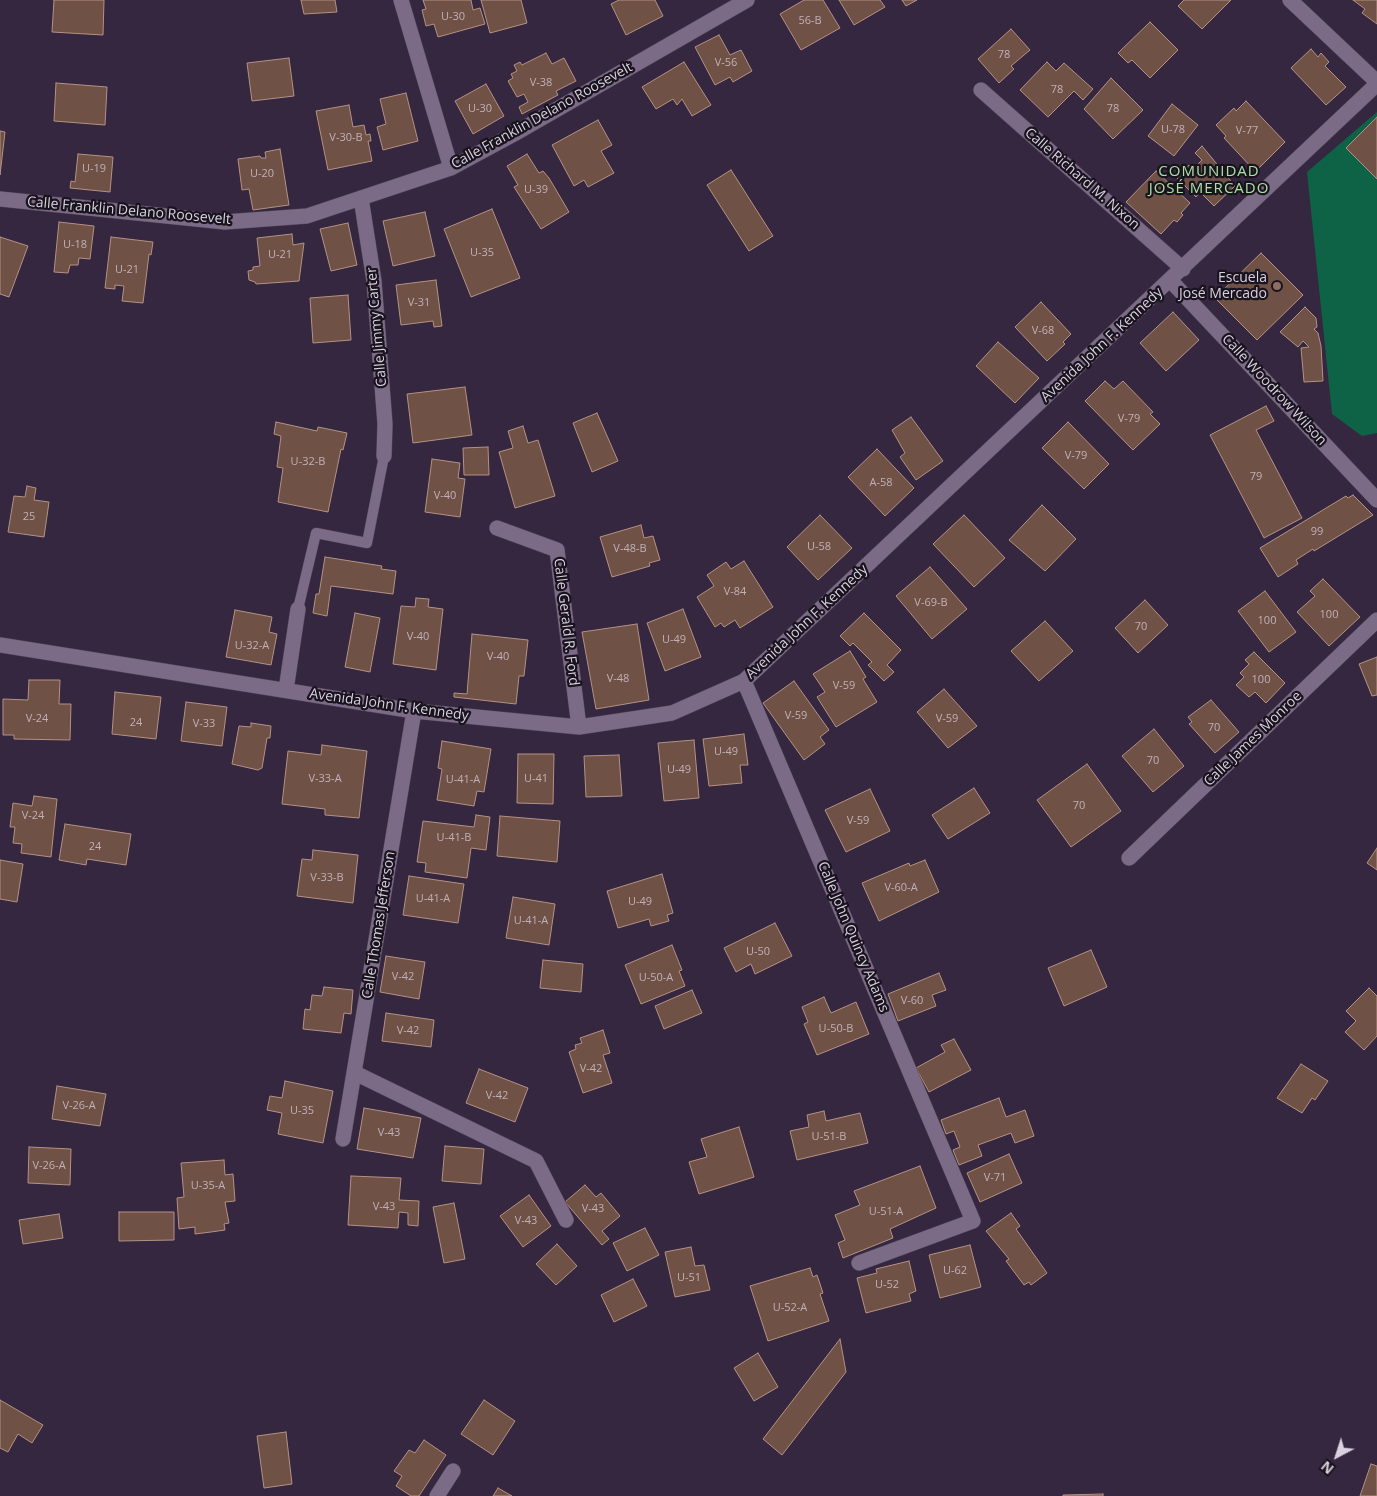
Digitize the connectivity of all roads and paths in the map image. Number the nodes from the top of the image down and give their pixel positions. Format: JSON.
{"nodes":[{"id":1,"x":401,"y":0,"type":"edge"},
{"id":2,"x":746,"y":0,"type":"edge"},
{"id":3,"x":1290,"y":0,"type":"edge"},
{"id":4,"x":1377,"y":83,"type":"edge"},
{"id":5,"x":981,"y":90,"type":"dead end"},
{"id":6,"x":451,"y":168,"type":"junction"},
{"id":7,"x":361,"y":198,"type":"junction"},
{"id":8,"x":0,"y":199,"type":"edge"},
{"id":9,"x":1183,"y":269,"type":"junction"},
{"id":10,"x":1171,"y":281,"type":"junction"},
{"id":11,"x":384,"y":456,"type":"joint"},
{"id":12,"x":1377,"y":500,"type":"edge"},
{"id":13,"x":497,"y":528,"type":"dead end"},
{"id":14,"x":298,"y":609,"type":"joint"},
{"id":15,"x":1377,"y":620,"type":"edge"},
{"id":16,"x":0,"y":645,"type":"edge"},
{"id":17,"x":744,"y":681,"type":"junction"},
{"id":18,"x":286,"y":690,"type":"junction"},
{"id":19,"x":414,"y":711,"type":"junction"},
{"id":20,"x":580,"y":727,"type":"junction"},
{"id":21,"x":1129,"y":858,"type":"dead end"},
{"id":22,"x":355,"y":1073,"type":"junction"},
{"id":23,"x":343,"y":1139,"type":"dead end"},
{"id":24,"x":566,"y":1220,"type":"dead end"},
{"id":25,"x":859,"y":1263,"type":"dead end"},
{"id":26,"x":453,"y":1471,"type":"dead end"},
{"id":27,"x":437,"y":1496,"type":"edge"}],
"edges":[{"from":1,"to":6,"type":"street"},
{"from":2,"to":6,"type":"street","name":"Calle Franklin Delano Roosevelt"},
{"from":3,"to":4,"type":"street"},
{"from":4,"to":9,"type":"street","name":"Avenida John F. Kennedy"},
{"from":5,"to":9,"type":"street","name":"Calle Richard M. Nixon"},
{"from":6,"to":7,"type":"street","name":"Calle Franklin Delano Roosevelt"},
{"from":7,"to":8,"type":"street","name":"Calle Franklin Delano Roosevelt"},
{"from":7,"to":11,"type":"street","name":"Calle Jimmy Carter"},
{"from":9,"to":10,"type":"street","name":"Avenida John F. Kennedy"},
{"from":10,"to":12,"type":"street","name":"Calle Woodrow Wilson"},
{"from":10,"to":17,"type":"street","name":"Avenida John F. Kennedy"},
{"from":11,"to":14,"type":"lane"},
{"from":13,"to":20,"type":"street","name":"Calle Gerald R. Ford"},
{"from":14,"to":18,"type":"street"},
{"from":15,"to":21,"type":"street","name":"Calle James Monroe"},
{"from":16,"to":18,"type":"street","name":"Avenida John F. Kennedy"},
{"from":17,"to":20,"type":"street","name":"Avenida John F. Kennedy"},
{"from":17,"to":25,"type":"street","name":"Calle John Quincy Adams"},
{"from":18,"to":19,"type":"street","name":"Avenida John F. Kennedy"},
{"from":19,"to":20,"type":"street","name":"Avenida John F. Kennedy"},
{"from":19,"to":22,"type":"street","name":"Calle Thomas Jefferson"},
{"from":22,"to":23,"type":"street","name":"Calle Thomas Jefferson"},
{"from":22,"to":24,"type":"street"},
{"from":26,"to":27,"type":"street"}]}
